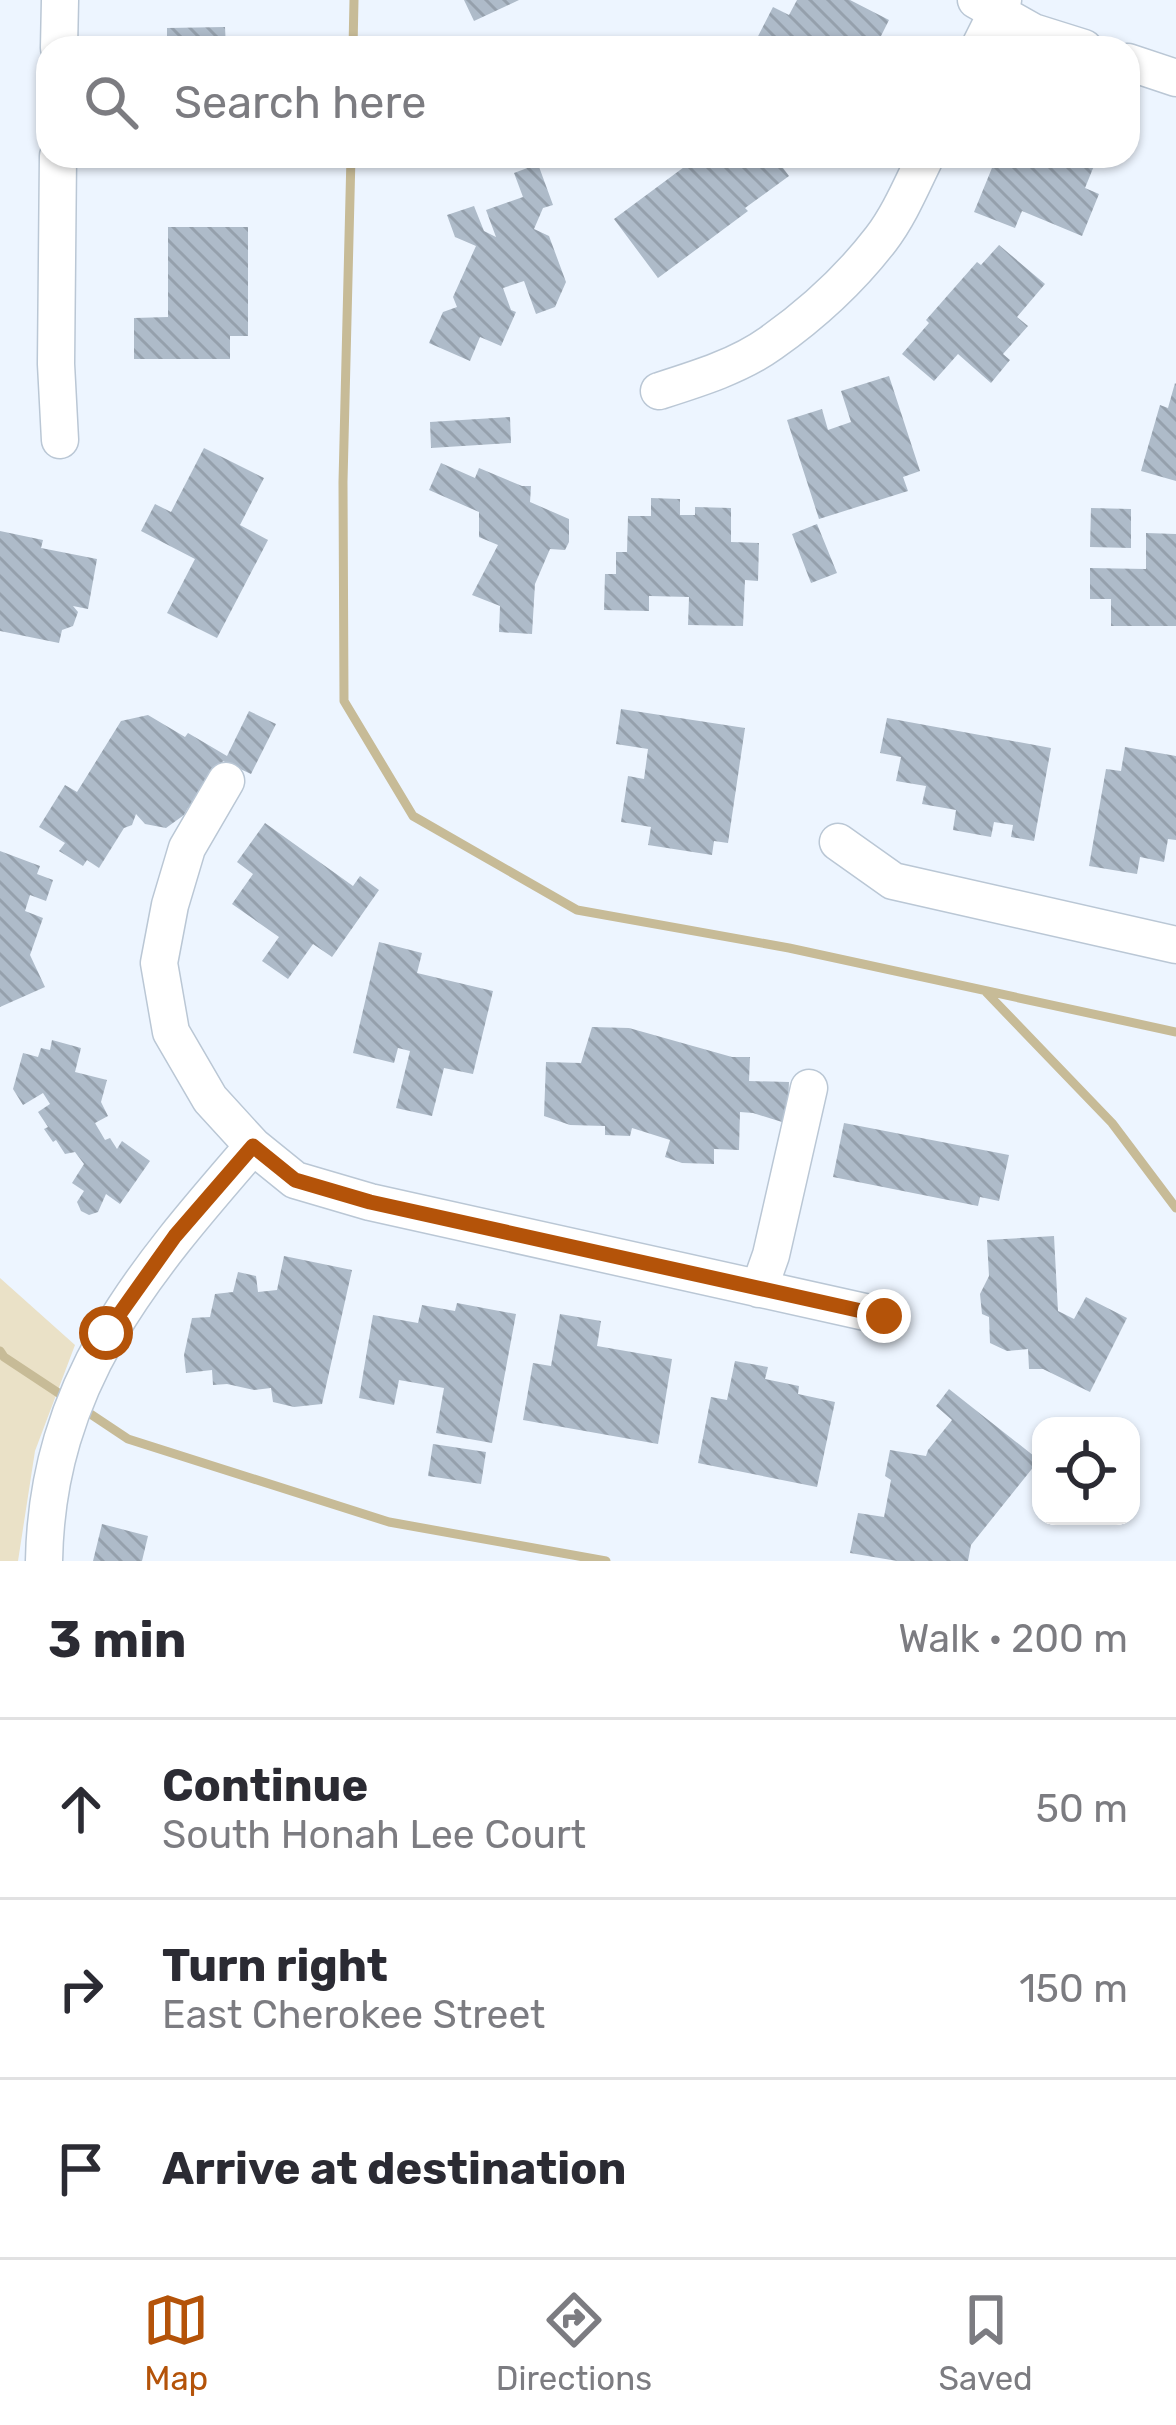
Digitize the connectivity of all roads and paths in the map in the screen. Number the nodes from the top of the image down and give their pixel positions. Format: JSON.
{"nodes":[{"id":1,"x":60,"y":0,"type":"edge"},
{"id":2,"x":992,"y":4,"type":"edge"},
{"id":3,"x":59,"y":36,"type":"edge"},
{"id":4,"x":983,"y":36,"type":"edge"},
{"id":5,"x":1046,"y":36,"type":"edge"},
{"id":6,"x":1140,"y":66,"type":"edge"},
{"id":7,"x":1176,"y":78,"type":"edge"},
{"id":8,"x":58,"y":168,"type":"edge"},
{"id":9,"x":920,"y":168,"type":"edge"},
{"id":10,"x":659,"y":391,"type":"dead end"},
{"id":11,"x":60,"y":440,"type":"dead end"},
{"id":12,"x":226,"y":781,"type":"dead end"},
{"id":13,"x":838,"y":842,"type":"dead end"},
{"id":14,"x":1176,"y":945,"type":"edge"},
{"id":15,"x":808,"y":1088,"type":"dead end"},
{"id":16,"x":253,"y":1146,"type":"junction"},
{"id":17,"x":758,"y":1289,"type":"junction"},
{"id":18,"x":884,"y":1316,"type":"dead end"},
{"id":19,"x":44,"y":1561,"type":"edge"}],
"edges":[{"from":1,"to":3,"type":"street"},
{"from":2,"to":4,"type":"street"},
{"from":2,"to":5,"type":"street"},
{"from":6,"to":7,"type":"street"},
{"from":8,"to":11,"type":"street"},
{"from":9,"to":10,"type":"street"},
{"from":12,"to":16,"type":"street"},
{"from":13,"to":14,"type":"street"},
{"from":15,"to":17,"type":"street"},
{"from":16,"to":17,"type":"street"},
{"from":16,"to":19,"type":"street"},
{"from":17,"to":18,"type":"street"}]}
